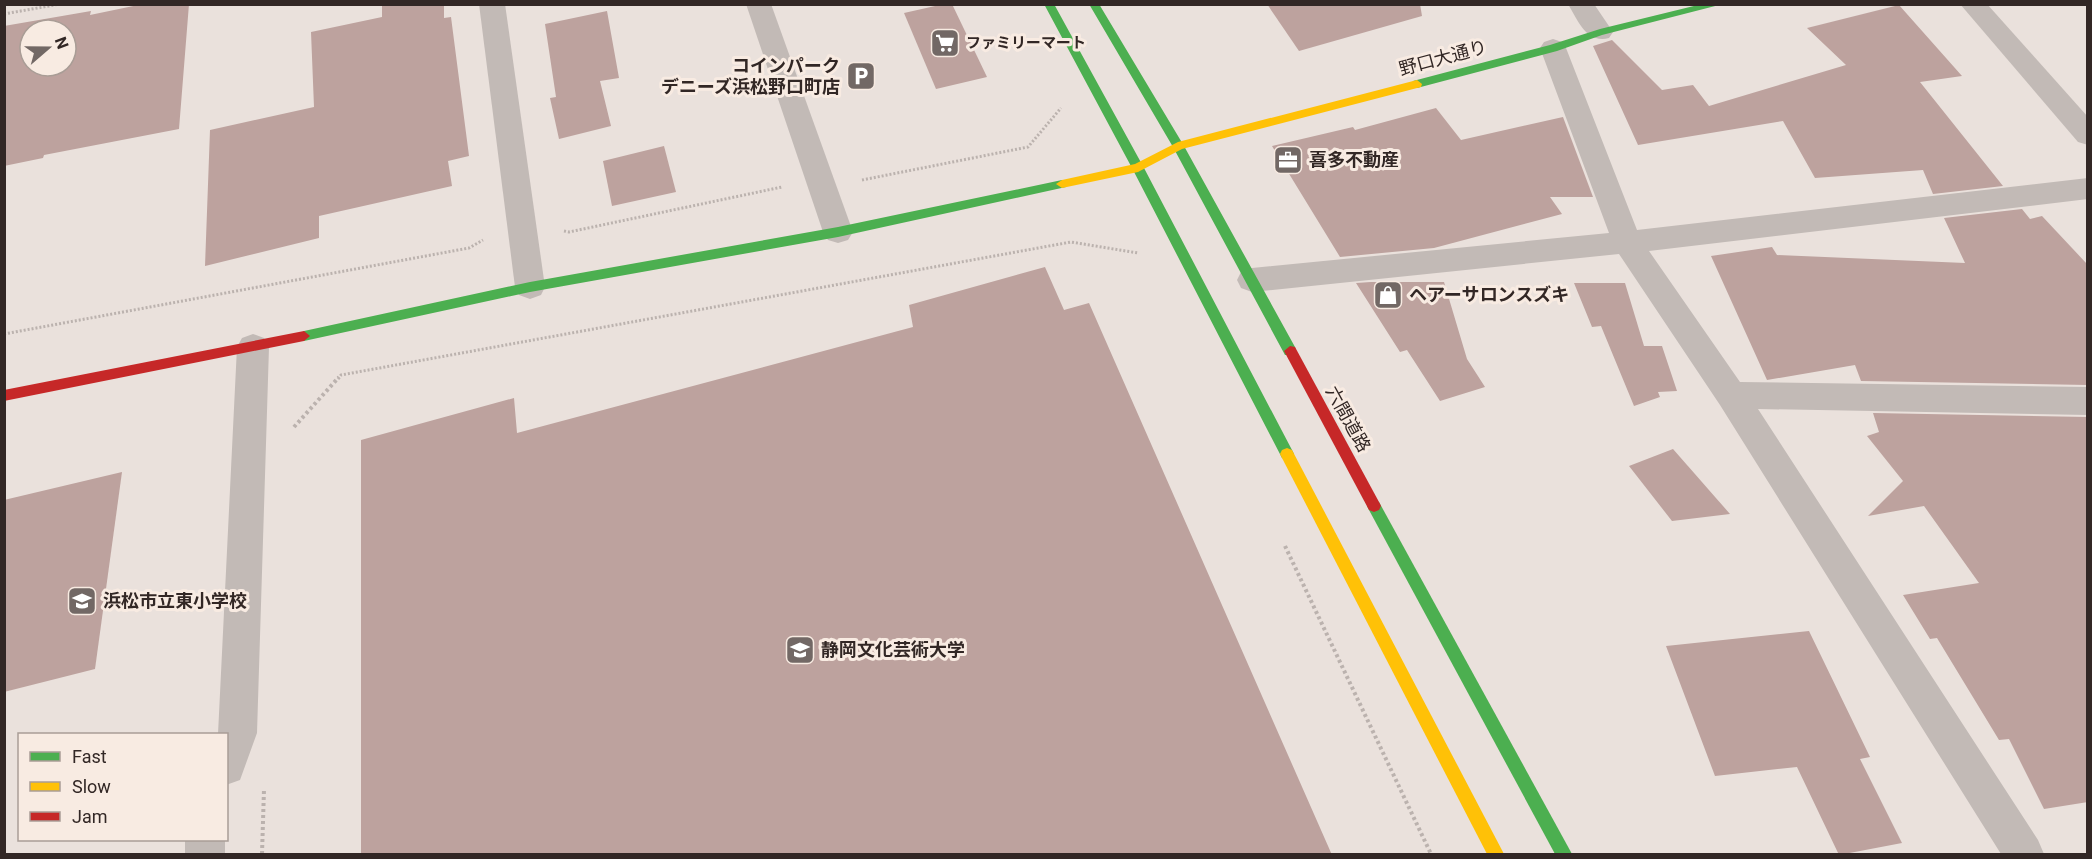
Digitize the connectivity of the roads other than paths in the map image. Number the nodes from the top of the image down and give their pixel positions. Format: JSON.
{"nodes":[{"id":1,"x":492,"y":4,"type":"edge"},
{"id":2,"x":758,"y":4,"type":"edge"},
{"id":3,"x":1049,"y":4,"type":"edge"},
{"id":4,"x":1094,"y":4,"type":"edge"},
{"id":5,"x":1580,"y":4,"type":"edge"},
{"id":6,"x":1718,"y":4,"type":"edge"},
{"id":7,"x":1972,"y":4,"type":"edge"},
{"id":8,"x":1600,"y":32,"type":"junction"},
{"id":9,"x":1553,"y":48,"type":"junction"},
{"id":10,"x":2088,"y":135,"type":"edge"},
{"id":11,"x":1178,"y":146,"type":"junction"},
{"id":12,"x":1137,"y":168,"type":"junction"},
{"id":13,"x":2083,"y":194,"type":"edge"},
{"id":14,"x":838,"y":232,"type":"junction"},
{"id":15,"x":1627,"y":242,"type":"junction"},
{"id":16,"x":1252,"y":280,"type":"junction"},
{"id":17,"x":530,"y":287,"type":"junction"},
{"id":18,"x":252,"y":347,"type":"junction"},
{"id":19,"x":1731,"y":395,"type":"junction"},
{"id":20,"x":4,"y":396,"type":"edge"},
{"id":21,"x":2088,"y":401,"type":"edge"},
{"id":22,"x":228,"y":760,"type":"edge"},
{"id":23,"x":1496,"y":855,"type":"edge"},
{"id":24,"x":1564,"y":855,"type":"edge"},
{"id":25,"x":2024,"y":855,"type":"edge"}],
"edges":[{"from":1,"to":17,"type":"street"},
{"from":2,"to":14,"type":"street"},
{"from":3,"to":12,"type":"street"},
{"from":4,"to":11,"type":"street","name":"六間道路"},
{"from":5,"to":8,"type":"street"},
{"from":6,"to":8,"type":"street","name":"野口大通り"},
{"from":7,"to":10,"type":"street"},
{"from":8,"to":9,"type":"street","name":"野口大通り"},
{"from":9,"to":11,"type":"street","name":"野口大通り"},
{"from":9,"to":15,"type":"street"},
{"from":11,"to":12,"type":"street","name":"野口大通り"},
{"from":11,"to":16,"type":"street","name":"六間道路"},
{"from":12,"to":14,"type":"street","name":"野口大通り"},
{"from":12,"to":23,"type":"street"},
{"from":13,"to":15,"type":"street"},
{"from":14,"to":17,"type":"street","name":"野口大通り"},
{"from":15,"to":16,"type":"street"},
{"from":15,"to":19,"type":"street"},
{"from":16,"to":24,"type":"street","name":"六間道路"},
{"from":17,"to":18,"type":"street","name":"野口大通り"},
{"from":18,"to":20,"type":"street","name":"野口大通り"},
{"from":18,"to":22,"type":"street"},
{"from":19,"to":21,"type":"street"},
{"from":19,"to":25,"type":"street"}]}
